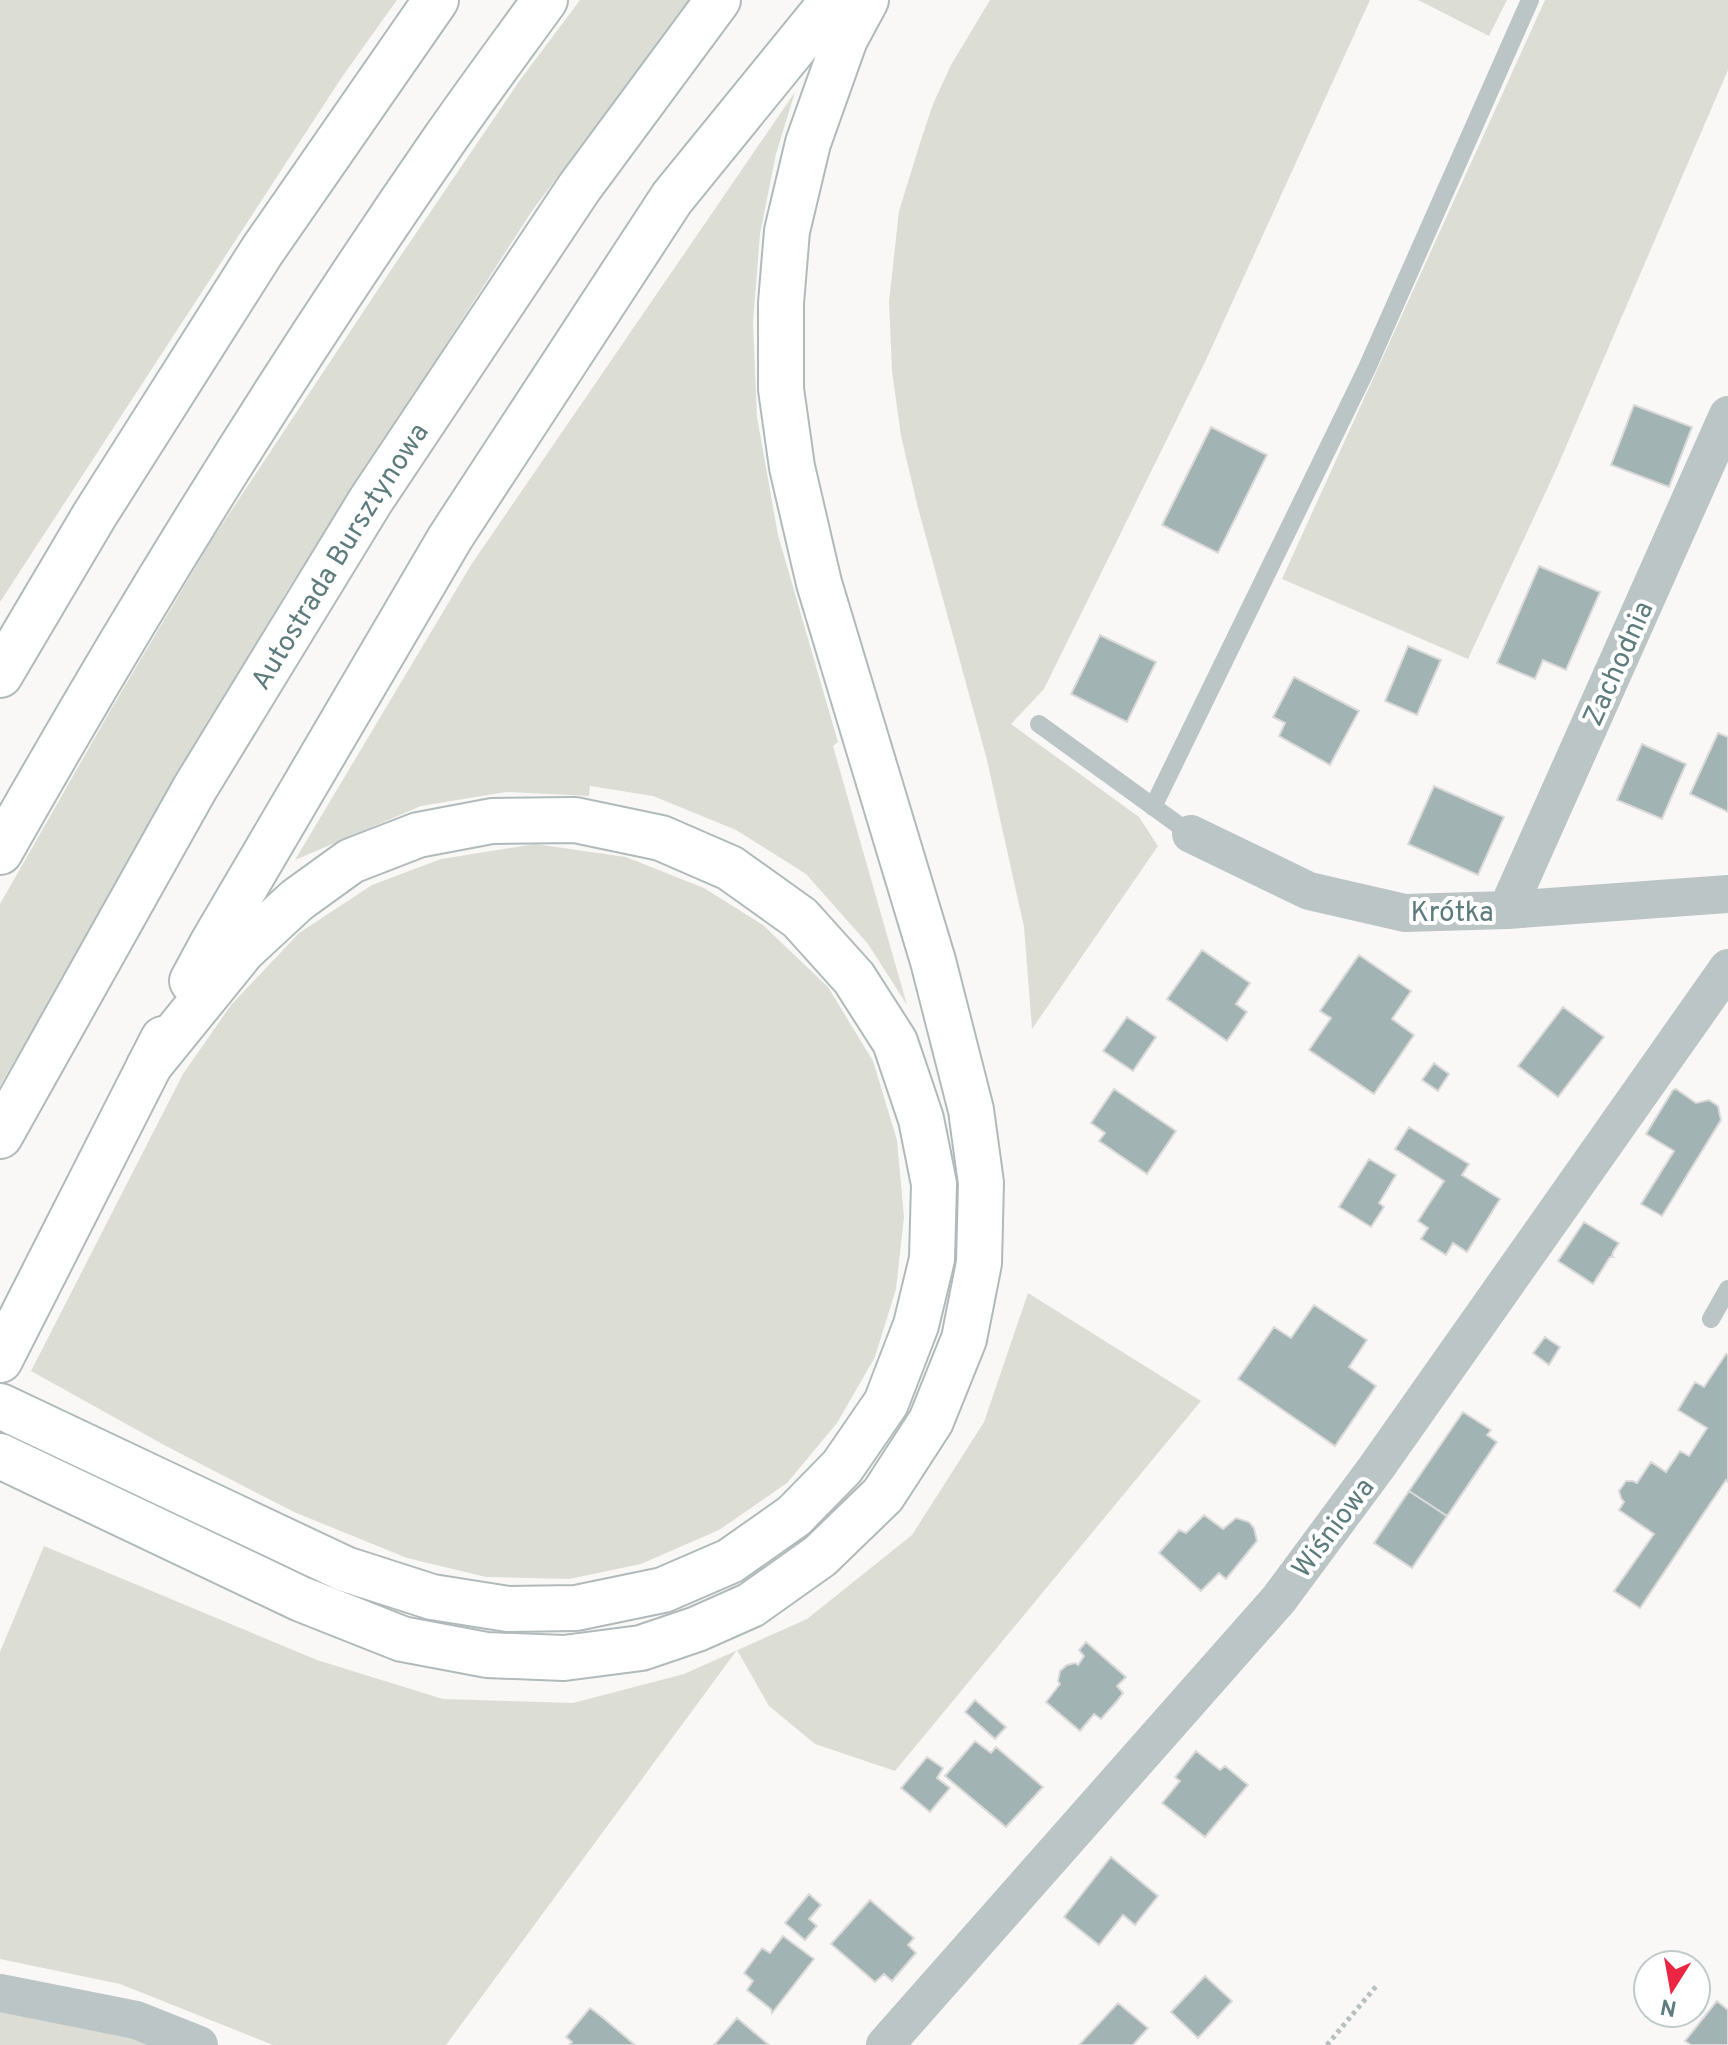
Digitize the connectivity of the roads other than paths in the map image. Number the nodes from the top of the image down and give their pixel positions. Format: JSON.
{"nodes":[{"id":1,"x":436,"y":0,"type":"edge"},
{"id":2,"x":545,"y":0,"type":"edge"},
{"id":3,"x":718,"y":0,"type":"edge"},
{"id":4,"x":833,"y":0,"type":"edge"},
{"id":5,"x":866,"y":0,"type":"edge"},
{"id":6,"x":1530,"y":0,"type":"edge"},
{"id":7,"x":1728,"y":415,"type":"edge"},
{"id":8,"x":0,"y":675,"type":"edge"},
{"id":9,"x":1039,"y":724,"type":"dead end"},
{"id":10,"x":1153,"y":807,"type":"junction"},
{"id":11,"x":1191,"y":834,"type":"joint"},
{"id":12,"x":0,"y":852,"type":"edge"},
{"id":13,"x":1728,"y":894,"type":"edge"},
{"id":14,"x":1507,"y":910,"type":"junction"},
{"id":15,"x":1728,"y":968,"type":"edge"},
{"id":16,"x":149,"y":1066,"type":"junction"},
{"id":17,"x":0,"y":1136,"type":"edge"},
{"id":18,"x":1728,"y":1289,"type":"edge"},
{"id":19,"x":1711,"y":1319,"type":"dead end"},
{"id":20,"x":0,"y":1360,"type":"edge"},
{"id":21,"x":0,"y":1406,"type":"edge"},
{"id":22,"x":0,"y":1456,"type":"edge"},
{"id":23,"x":0,"y":1993,"type":"edge"},
{"id":24,"x":199,"y":2045,"type":"edge"},
{"id":25,"x":885,"y":2045,"type":"edge"}],
"edges":[{"from":1,"to":8,"type":"highway"},
{"from":2,"to":12,"type":"highway"},
{"from":3,"to":17,"type":"highway","name":"Autostrada Bursztynowa"},
{"from":4,"to":16,"type":"highway"},
{"from":5,"to":22,"type":"highway"},
{"from":6,"to":10,"type":"lane"},
{"from":7,"to":14,"type":"street","name":"Zachodnia"},
{"from":9,"to":10,"type":"lane"},
{"from":10,"to":11,"type":"lane"},
{"from":11,"to":14,"type":"street","name":"Krótka"},
{"from":13,"to":14,"type":"street","name":"Krótka"},
{"from":15,"to":25,"type":"street","name":"Wiśniowa"},
{"from":16,"to":20,"type":"highway"},
{"from":16,"to":21,"type":"highway"},
{"from":18,"to":19,"type":"lane"},
{"from":23,"to":24,"type":"street"}]}
